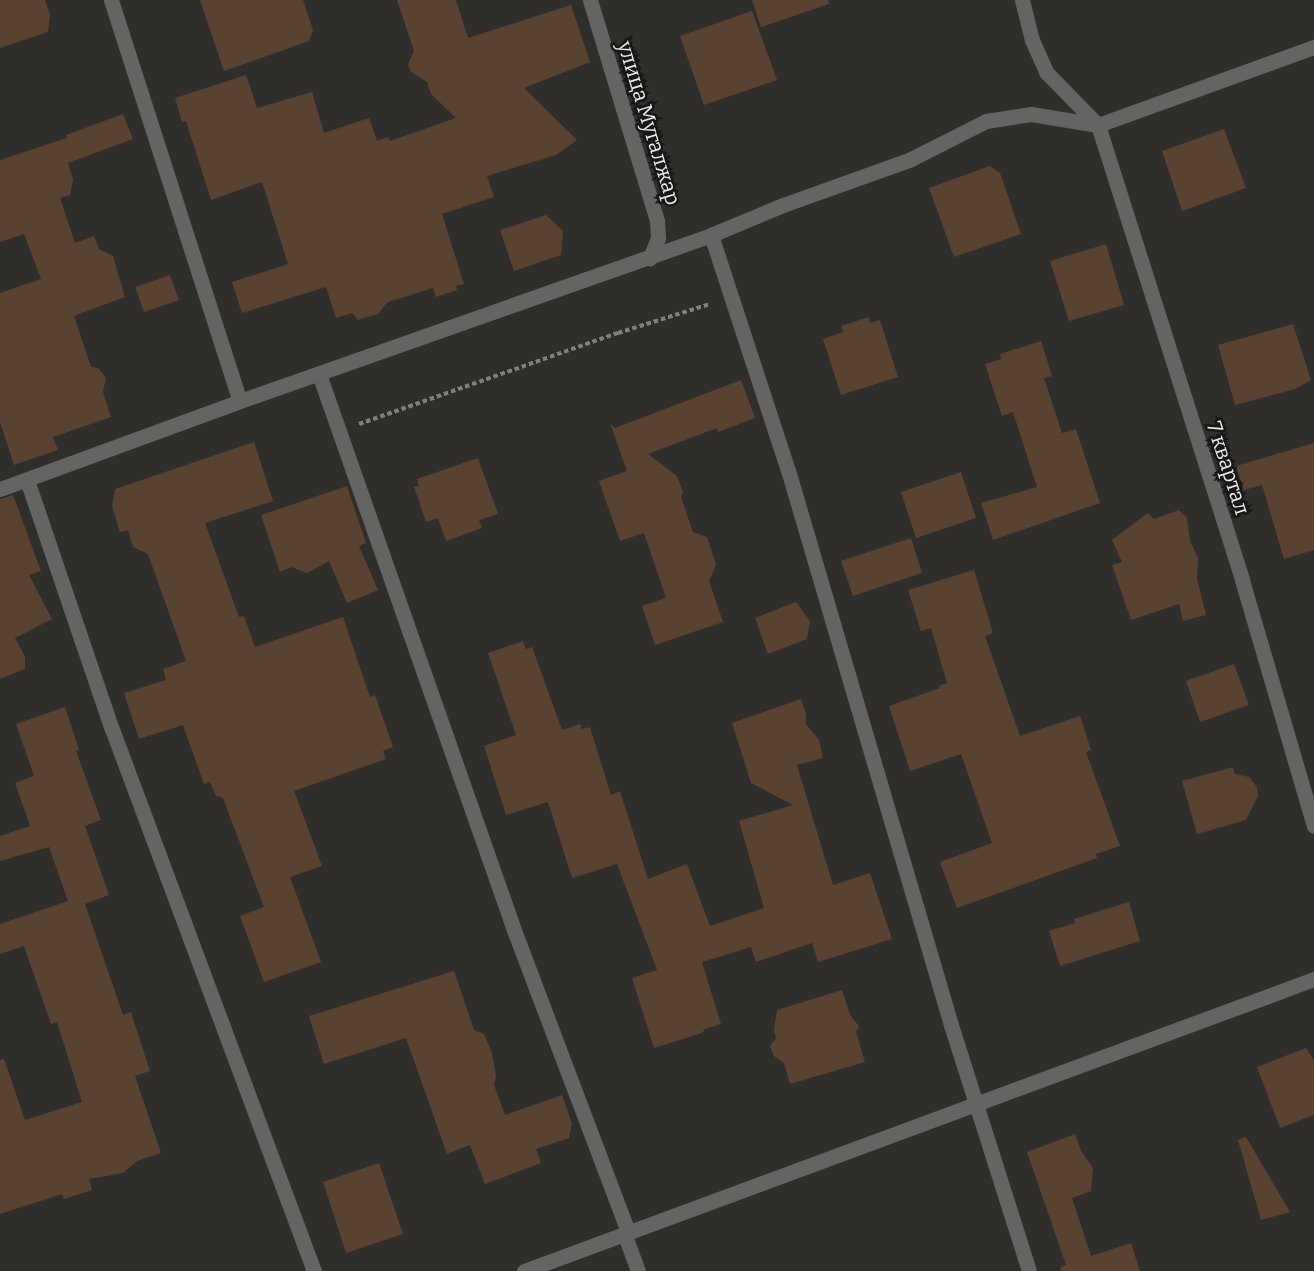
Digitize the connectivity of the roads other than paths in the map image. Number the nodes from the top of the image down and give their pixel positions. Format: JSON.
{"nodes":[{"id":1,"x":111,"y":0,"type":"edge"},
{"id":2,"x":590,"y":0,"type":"edge"},
{"id":3,"x":1022,"y":0,"type":"edge"},
{"id":4,"x":1314,"y":47,"type":"edge"},
{"id":5,"x":1098,"y":124,"type":"junction"},
{"id":6,"x":711,"y":235,"type":"junction"},
{"id":7,"x":650,"y":258,"type":"junction"},
{"id":8,"x":319,"y":374,"type":"junction"},
{"id":9,"x":240,"y":401,"type":"junction"},
{"id":10,"x":27,"y":480,"type":"junction"},
{"id":11,"x":0,"y":489,"type":"edge"},
{"id":12,"x":1314,"y":826,"type":"edge"},
{"id":13,"x":1314,"y":979,"type":"edge"},
{"id":14,"x":976,"y":1104,"type":"junction"},
{"id":15,"x":626,"y":1232,"type":"junction"},
{"id":16,"x":314,"y":1271,"type":"edge"},
{"id":17,"x":524,"y":1271,"type":"edge"},
{"id":18,"x":638,"y":1271,"type":"edge"},
{"id":19,"x":1029,"y":1271,"type":"edge"}],
"edges":[{"from":1,"to":9,"type":"street"},
{"from":2,"to":7,"type":"street","name":"улица Мугалжар"},
{"from":3,"to":5,"type":"street"},
{"from":4,"to":5,"type":"street"},
{"from":5,"to":6,"type":"street"},
{"from":5,"to":12,"type":"street","name":"7 квартал"},
{"from":6,"to":7,"type":"street"},
{"from":6,"to":14,"type":"street"},
{"from":7,"to":8,"type":"street"},
{"from":8,"to":9,"type":"street"},
{"from":8,"to":15,"type":"street"},
{"from":9,"to":10,"type":"street"},
{"from":10,"to":11,"type":"street"},
{"from":10,"to":16,"type":"street"},
{"from":13,"to":14,"type":"street"},
{"from":14,"to":15,"type":"street"},
{"from":14,"to":19,"type":"street"},
{"from":15,"to":17,"type":"street"},
{"from":15,"to":18,"type":"street"}]}
